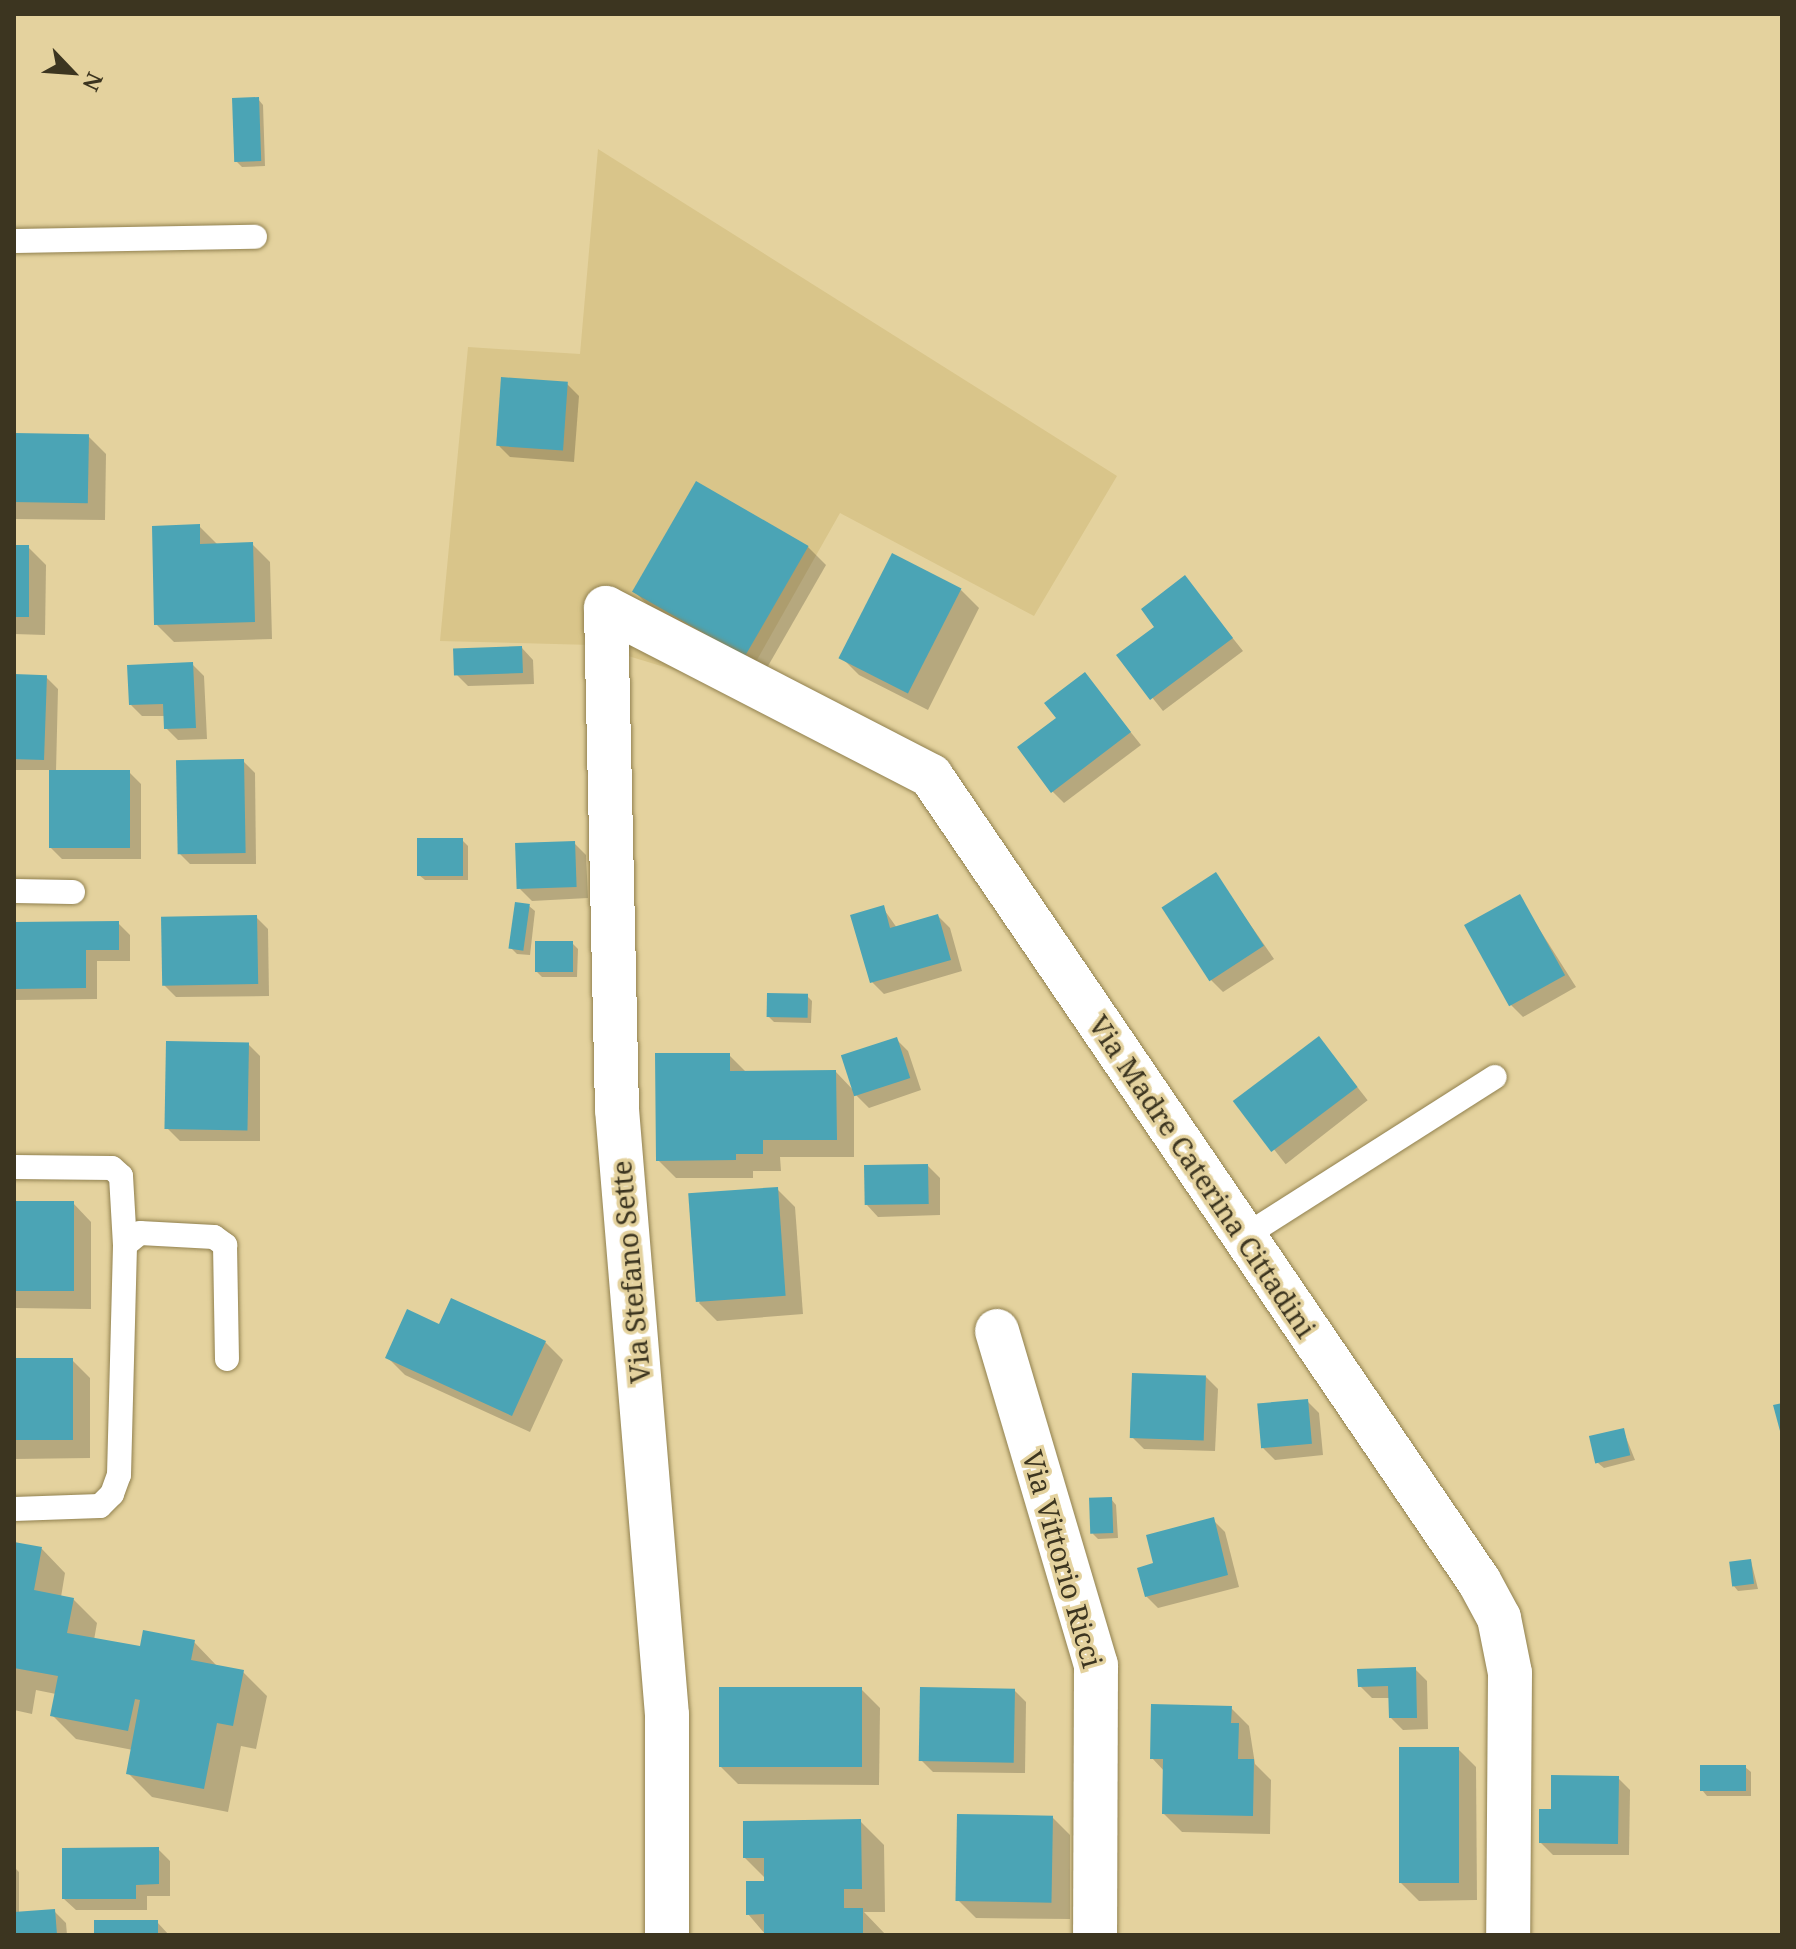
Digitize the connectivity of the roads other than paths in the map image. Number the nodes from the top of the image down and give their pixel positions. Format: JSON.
{"nodes":[{"id":1,"x":255,"y":237,"type":"dead end"},
{"id":2,"x":14,"y":241,"type":"edge"},
{"id":3,"x":606,"y":608,"type":"joint"},
{"id":4,"x":14,"y":891,"type":"edge"},
{"id":5,"x":73,"y":892,"type":"dead end"},
{"id":6,"x":1495,"y":1077,"type":"dead end"},
{"id":7,"x":14,"y":1167,"type":"edge"},
{"id":8,"x":1245,"y":1236,"type":"junction"},
{"id":9,"x":125,"y":1245,"type":"junction"},
{"id":10,"x":997,"y":1331,"type":"dead end"},
{"id":11,"x":227,"y":1359,"type":"dead end"},
{"id":12,"x":14,"y":1509,"type":"edge"},
{"id":13,"x":667,"y":1935,"type":"edge"},
{"id":14,"x":1095,"y":1935,"type":"edge"},
{"id":15,"x":1508,"y":1935,"type":"edge"}],
"edges":[{"from":1,"to":2,"type":"lane"},
{"from":3,"to":8,"type":"street","name":"Via Madre Caterina Cittadini"},
{"from":3,"to":13,"type":"street","name":"Via Stefano Sette"},
{"from":4,"to":5,"type":"lane"},
{"from":6,"to":8,"type":"lane"},
{"from":7,"to":9,"type":"lane"},
{"from":8,"to":15,"type":"street","name":"Via Madre Caterina Cittadini"},
{"from":9,"to":11,"type":"lane"},
{"from":9,"to":12,"type":"lane"},
{"from":10,"to":14,"type":"street","name":"Via Vittorio Ricci"}]}
